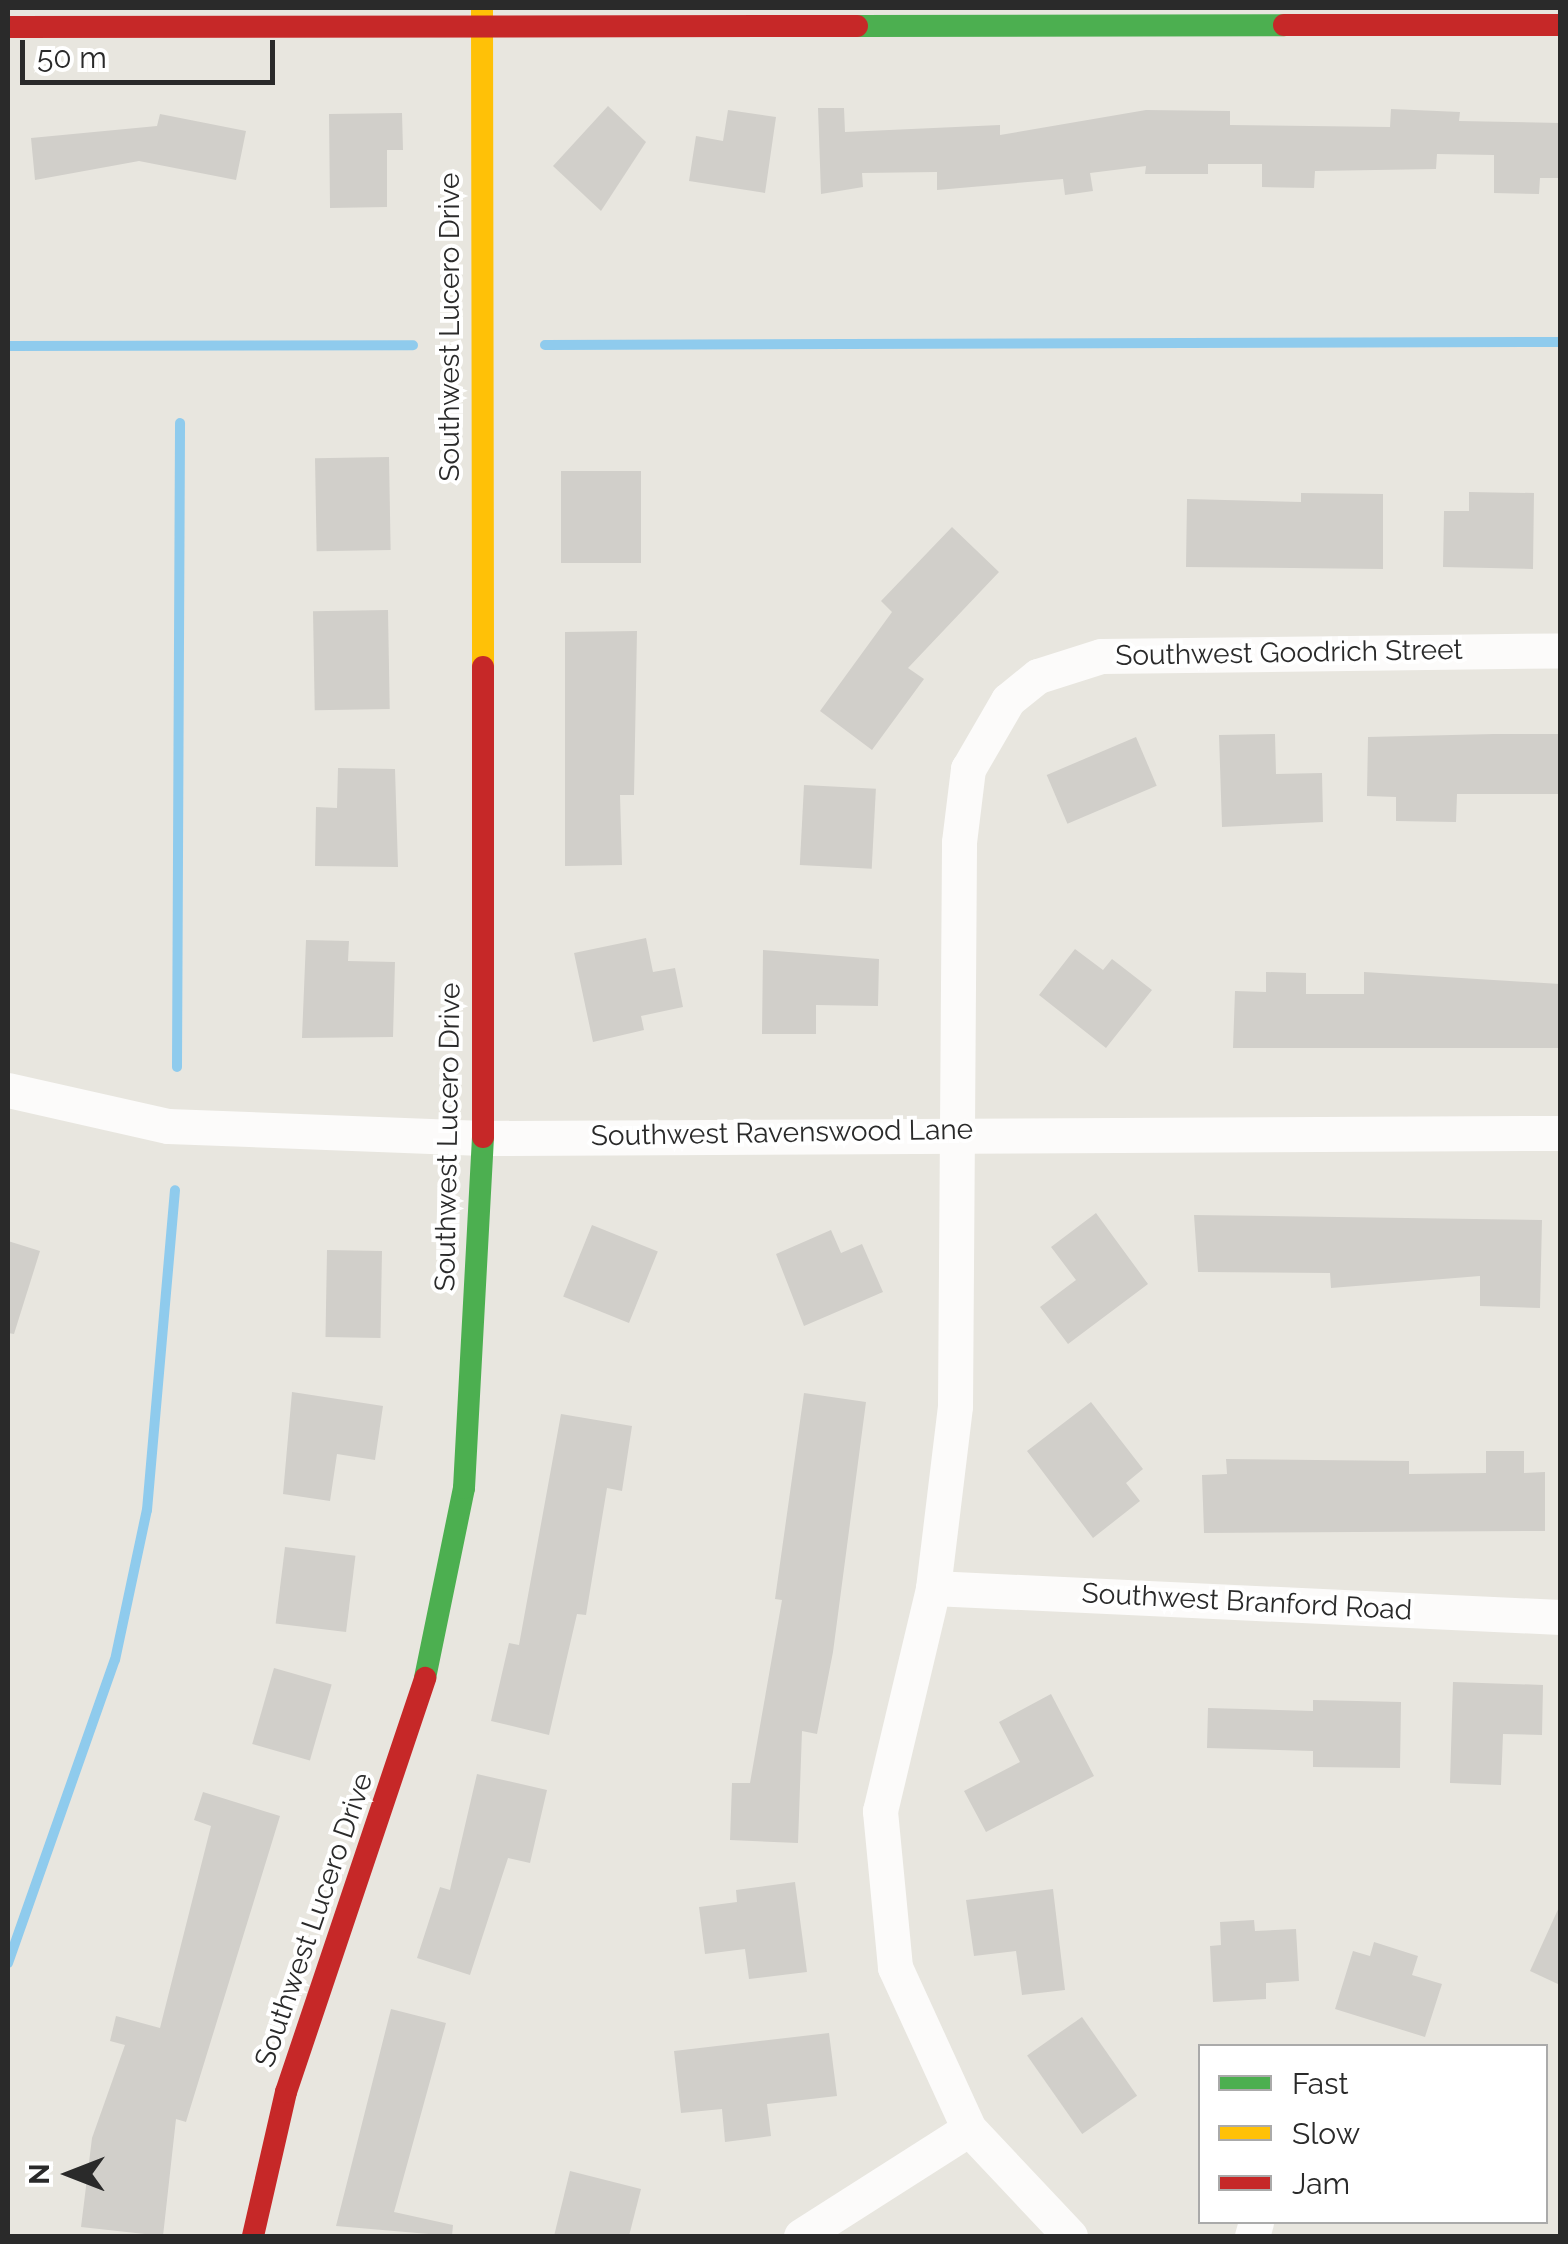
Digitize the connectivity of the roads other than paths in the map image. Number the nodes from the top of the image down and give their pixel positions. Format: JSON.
{"nodes":[{"id":1,"x":1106,"y":17,"type":"edge"},
{"id":2,"x":482,"y":18,"type":"edge"},
{"id":3,"x":1560,"y":25,"type":"edge"},
{"id":4,"x":8,"y":28,"type":"edge"},
{"id":5,"x":1560,"y":650,"type":"edge"},
{"id":6,"x":8,"y":1090,"type":"edge"},
{"id":7,"x":963,"y":1130,"type":"junction"},
{"id":8,"x":1560,"y":1133,"type":"edge"},
{"id":9,"x":483,"y":1138,"type":"junction"},
{"id":10,"x":933,"y":1588,"type":"junction"},
{"id":11,"x":1560,"y":1617,"type":"edge"},
{"id":12,"x":969,"y":2128,"type":"junction"},
{"id":13,"x":253,"y":2236,"type":"edge"},
{"id":14,"x":801,"y":2236,"type":"edge"},
{"id":15,"x":1070,"y":2236,"type":"edge"}],
"edges":[{"from":1,"to":2,"type":"street"},
{"from":1,"to":3,"type":"street"},
{"from":2,"to":4,"type":"street"},
{"from":2,"to":9,"type":"street","name":"Southwest Lucero Drive"},
{"from":5,"to":7,"type":"street","name":"Southwest Goodrich Street"},
{"from":6,"to":9,"type":"street","name":"Southwest Ravenswood Lane"},
{"from":7,"to":8,"type":"street","name":"Southwest Ravenswood Lane"},
{"from":7,"to":9,"type":"street","name":"Southwest Ravenswood Lane"},
{"from":7,"to":10,"type":"street"},
{"from":9,"to":13,"type":"street","name":"Southwest Lucero Drive"},
{"from":10,"to":11,"type":"street","name":"Southwest Branford Road"},
{"from":10,"to":12,"type":"street"},
{"from":12,"to":14,"type":"street"},
{"from":12,"to":15,"type":"street"}]}
